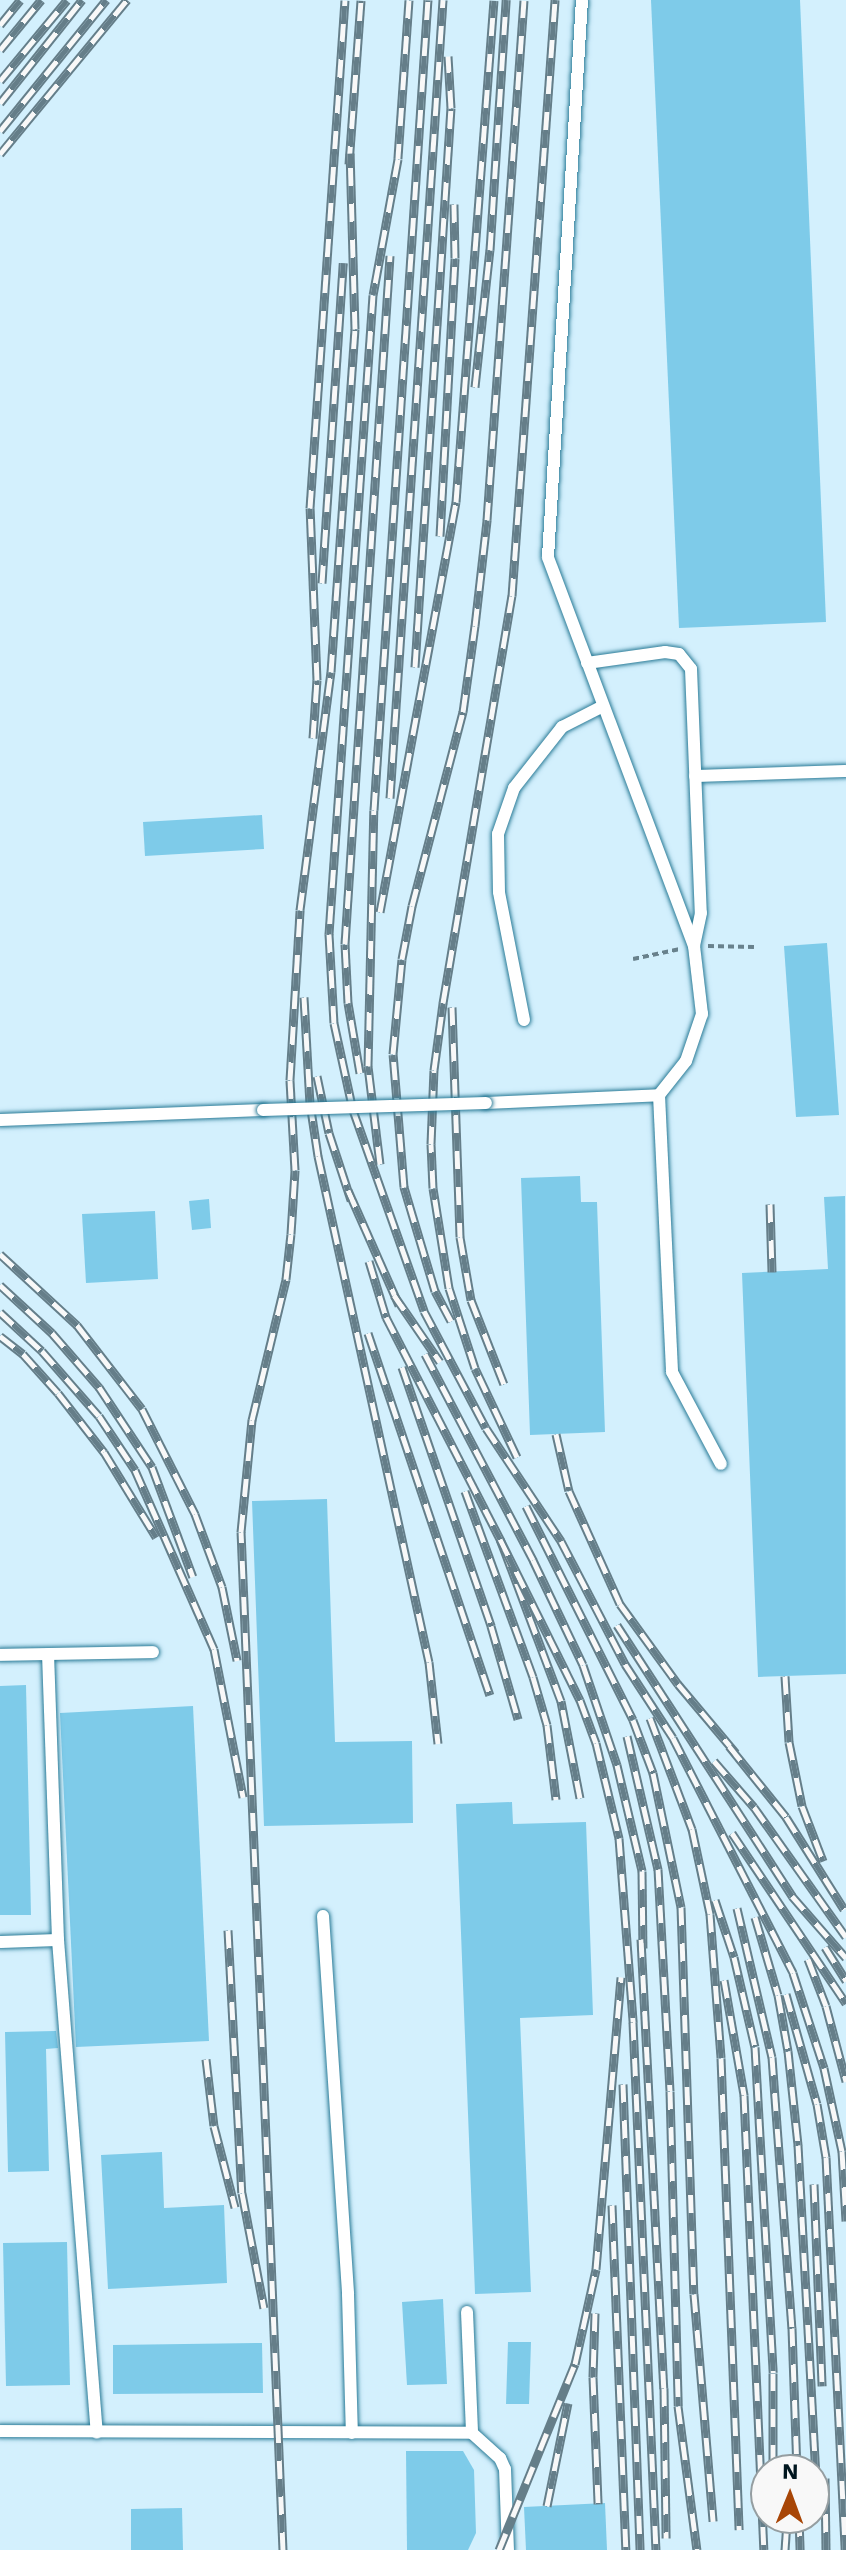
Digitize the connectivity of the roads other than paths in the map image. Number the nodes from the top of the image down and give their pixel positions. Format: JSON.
{"nodes":[{"id":1,"x":582,"y":0,"type":"edge"},
{"id":2,"x":587,"y":663,"type":"junction"},
{"id":3,"x":603,"y":706,"type":"junction"},
{"id":4,"x":846,"y":771,"type":"edge"},
{"id":5,"x":695,"y":776,"type":"junction"},
{"id":6,"x":694,"y":946,"type":"junction"},
{"id":7,"x":524,"y":1020,"type":"dead end"},
{"id":8,"x":659,"y":1095,"type":"junction"},
{"id":9,"x":0,"y":1120,"type":"edge"},
{"id":10,"x":721,"y":1464,"type":"dead end"},
{"id":11,"x":153,"y":1652,"type":"dead end"},
{"id":12,"x":48,"y":1654,"type":"junction"},
{"id":13,"x":0,"y":1655,"type":"edge"},
{"id":14,"x":323,"y":1916,"type":"dead end"},
{"id":15,"x":58,"y":1940,"type":"junction"},
{"id":16,"x":0,"y":1942,"type":"edge"},
{"id":17,"x":467,"y":2312,"type":"dead end"},
{"id":18,"x":0,"y":2431,"type":"edge"},
{"id":19,"x":97,"y":2432,"type":"junction"},
{"id":20,"x":352,"y":2433,"type":"junction"},
{"id":21,"x":472,"y":2433,"type":"junction"},
{"id":22,"x":508,"y":2550,"type":"edge"}],
"edges":[{"from":1,"to":2,"type":"lane"},
{"from":2,"to":3,"type":"lane"},
{"from":2,"to":5,"type":"lane"},
{"from":3,"to":6,"type":"lane"},
{"from":3,"to":7,"type":"lane"},
{"from":4,"to":5,"type":"lane"},
{"from":5,"to":6,"type":"lane"},
{"from":6,"to":8,"type":"lane"},
{"from":8,"to":9,"type":"lane","bridge":true},
{"from":8,"to":10,"type":"lane"},
{"from":11,"to":12,"type":"lane"},
{"from":12,"to":13,"type":"lane"},
{"from":12,"to":15,"type":"lane"},
{"from":14,"to":20,"type":"lane"},
{"from":15,"to":16,"type":"lane"},
{"from":15,"to":19,"type":"lane"},
{"from":17,"to":21,"type":"lane"},
{"from":18,"to":19,"type":"lane"},
{"from":19,"to":20,"type":"lane"},
{"from":20,"to":21,"type":"lane"},
{"from":21,"to":22,"type":"lane"}]}
